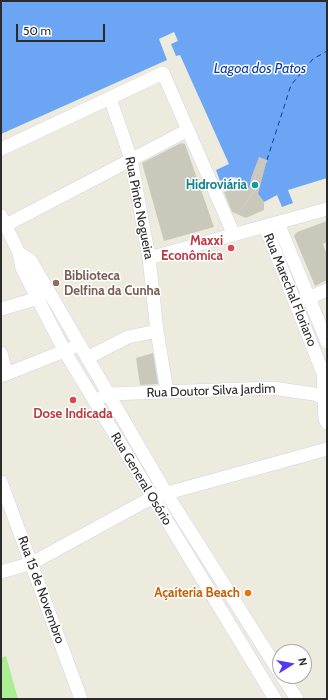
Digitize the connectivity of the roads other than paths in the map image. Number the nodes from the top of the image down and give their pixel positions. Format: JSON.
{"nodes":[{"id":1,"x":110,"y":98,"type":"junction"},
{"id":2,"x":188,"y":130,"type":"junction"},
{"id":3,"x":1,"y":149,"type":"edge"},
{"id":4,"x":131,"y":159,"type":"junction"},
{"id":5,"x":327,"y":210,"type":"edge"},
{"id":6,"x":4,"y":221,"type":"edge"},
{"id":7,"x":278,"y":223,"type":"junction"},
{"id":8,"x":265,"y":226,"type":"junction"},
{"id":9,"x":234,"y":235,"type":"junction"},
{"id":10,"x":20,"y":253,"type":"junction"},
{"id":11,"x":149,"y":258,"type":"junction"},
{"id":12,"x":327,"y":290,"type":"edge"},
{"id":13,"x":39,"y":298,"type":"junction"},
{"id":14,"x":308,"y":298,"type":"junction"},
{"id":15,"x":296,"y":303,"type":"junction"},
{"id":16,"x":1,"y":309,"type":"edge"},
{"id":17,"x":157,"y":331,"type":"junction"},
{"id":18,"x":327,"y":342,"type":"edge"},
{"id":19,"x":79,"y":345,"type":"junction"},
{"id":20,"x":65,"y":352,"type":"junction"},
{"id":21,"x":1,"y":353,"type":"edge"},
{"id":22,"x":87,"y":358,"type":"junction"},
{"id":23,"x":4,"y":375,"type":"edge"},
{"id":24,"x":167,"y":391,"type":"junction"},
{"id":25,"x":108,"y":394,"type":"junction"},
{"id":26,"x":325,"y":399,"type":"edge"},
{"id":27,"x":95,"y":401,"type":"junction"},
{"id":28,"x":327,"y":423,"type":"edge"},
{"id":29,"x":327,"y":449,"type":"edge"},
{"id":30,"x":1,"y":482,"type":"edge"},
{"id":31,"x":166,"y":493,"type":"junction"},
{"id":32,"x":153,"y":497,"type":"junction"},
{"id":33,"x":32,"y":563,"type":"junction"},
{"id":34,"x":1,"y":572,"type":"edge"},
{"id":35,"x":272,"y":660,"type":"edge"},
{"id":36,"x":287,"y":684,"type":"edge"},
{"id":37,"x":81,"y":699,"type":"edge"},
{"id":38,"x":275,"y":699,"type":"edge"},
{"id":39,"x":296,"y":699,"type":"edge"}],
"edges":[{"from":1,"to":2,"type":"street"},
{"from":1,"to":3,"type":"street"},
{"from":1,"to":4,"type":"street","name":"Rua Pinto Nogueira"},
{"from":2,"to":4,"type":"street"},
{"from":2,"to":9,"type":"street"},
{"from":4,"to":6,"type":"street"},
{"from":4,"to":11,"type":"street","name":"Rua Pinto Nogueira"},
{"from":5,"to":7,"type":"street"},
{"from":6,"to":10,"type":"street","name":"Rua General Osório"},
{"from":7,"to":8,"type":"street"},
{"from":7,"to":14,"type":"street","name":"Rua Marechal Floriano"},
{"from":8,"to":9,"type":"street"},
{"from":8,"to":15,"type":"street","name":"Rua Marechal Floriano"},
{"from":9,"to":11,"type":"street"},
{"from":10,"to":13,"type":"street","name":"Rua General Osório"},
{"from":10,"to":19,"type":"street","name":"Rua General Osório"},
{"from":11,"to":17,"type":"street","name":"Rua Pinto Nogueira"},
{"from":12,"to":14,"type":"street"},
{"from":13,"to":16,"type":"street"},
{"from":13,"to":20,"type":"street","name":"Rua General Osório"},
{"from":14,"to":15,"type":"street"},
{"from":14,"to":18,"type":"street","name":"Rua Marechal Floriano"},
{"from":15,"to":26,"type":"street","name":"Rua Marechal Floriano"},
{"from":17,"to":22,"type":"street"},
{"from":17,"to":24,"type":"street","name":"Rua Pinto Nogueira"},
{"from":19,"to":20,"type":"street"},
{"from":19,"to":22,"type":"street","name":"Rua General Osório"},
{"from":20,"to":23,"type":"street"},
{"from":20,"to":27,"type":"street","name":"Rua General Osório"},
{"from":21,"to":23,"type":"street"},
{"from":22,"to":25,"type":"street","name":"Rua General Osório"},
{"from":24,"to":25,"type":"street","name":"Rua Doutor Silva Jardim"},
{"from":24,"to":26,"type":"street","name":"Rua Doutor Silva Jardim"},
{"from":25,"to":27,"type":"street","name":"Rua Doutor Silva Jardim"},
{"from":25,"to":31,"type":"street","name":"Rua General Osório"},
{"from":26,"to":28,"type":"street","name":"Rua Marechal Floriano"},
{"from":27,"to":32,"type":"street","name":"Rua General Osório"},
{"from":29,"to":31,"type":"street"},
{"from":30,"to":33,"type":"street","name":"Rua 15 de Novembro"},
{"from":31,"to":32,"type":"street"},
{"from":31,"to":35,"type":"street","name":"Rua General Osório"},
{"from":32,"to":33,"type":"street"},
{"from":32,"to":38,"type":"street","name":"Rua General Osório"},
{"from":33,"to":34,"type":"street"},
{"from":33,"to":37,"type":"street","name":"Rua 15 de Novembro"},
{"from":36,"to":39,"type":"street"}]}
